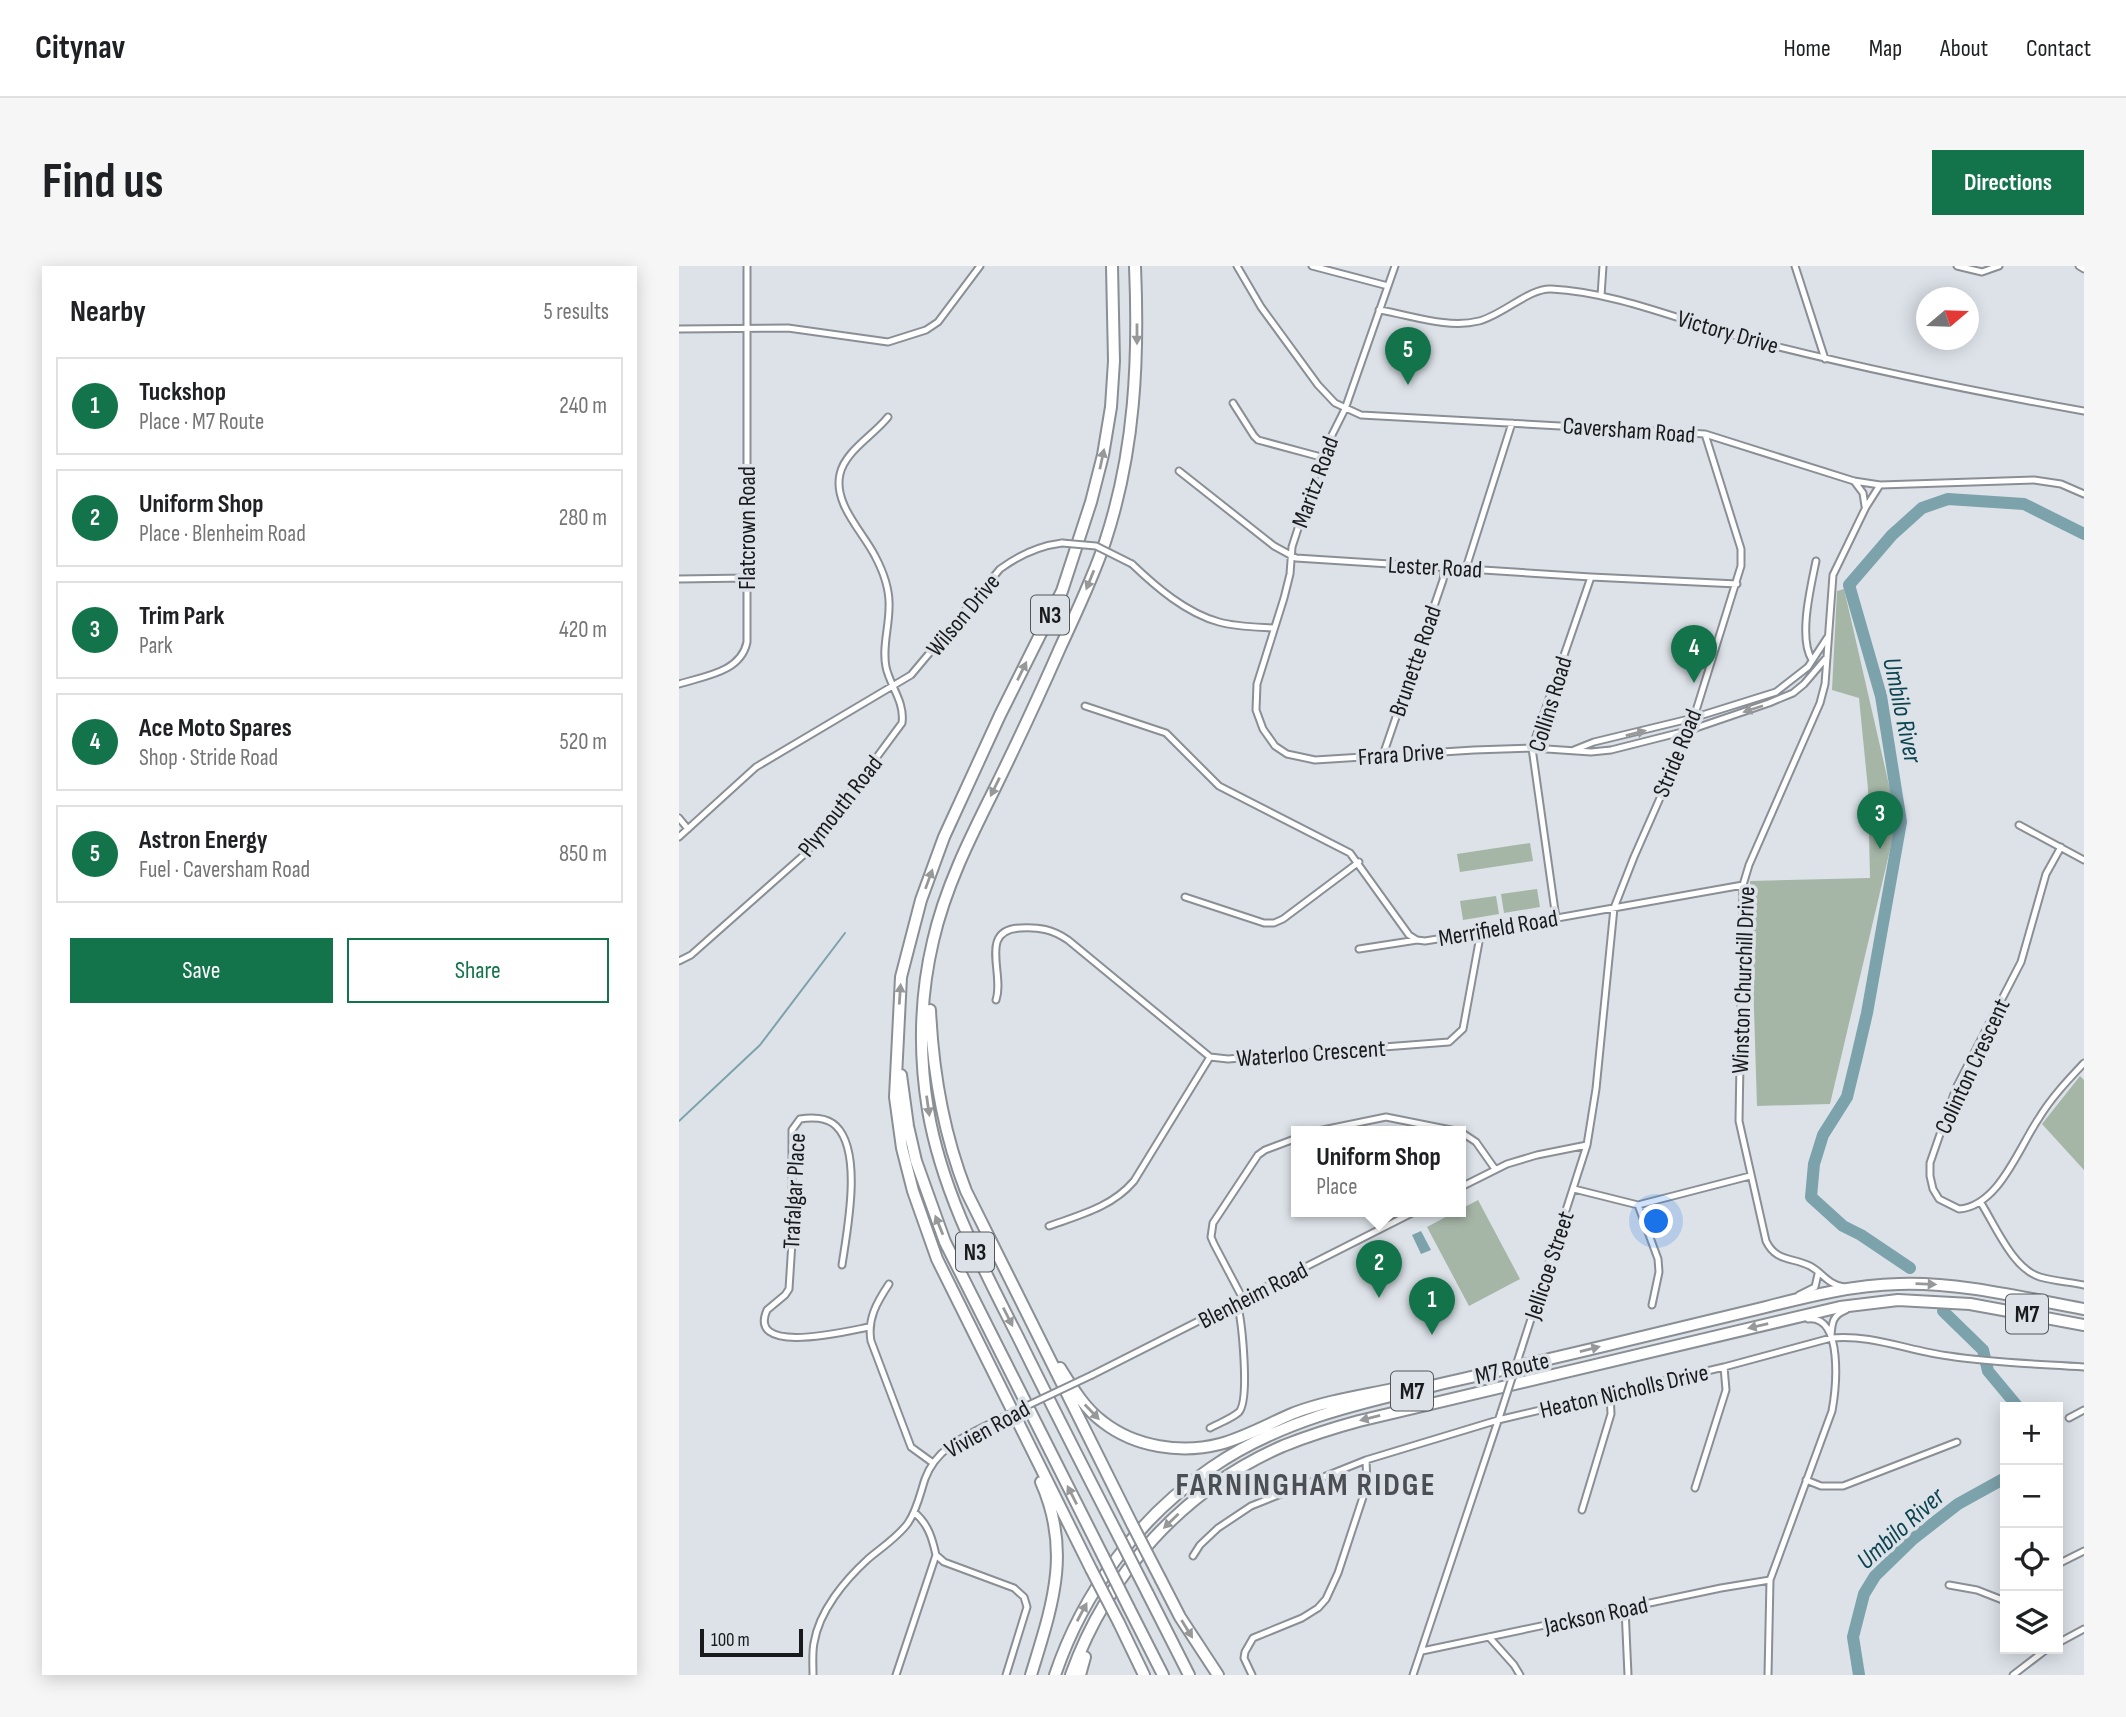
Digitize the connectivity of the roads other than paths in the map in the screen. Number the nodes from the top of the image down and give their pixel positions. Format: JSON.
{"nodes":[{"id":1,"x":747,"y":266,"type":"edge"},
{"id":2,"x":980,"y":266,"type":"edge"},
{"id":3,"x":1112,"y":266,"type":"edge"},
{"id":4,"x":1135,"y":266,"type":"edge"},
{"id":5,"x":1237,"y":266,"type":"edge"},
{"id":6,"x":1312,"y":266,"type":"edge"},
{"id":7,"x":1395,"y":266,"type":"edge"},
{"id":8,"x":1603,"y":266,"type":"edge"},
{"id":9,"x":1795,"y":266,"type":"edge"},
{"id":10,"x":1957,"y":266,"type":"edge"},
{"id":11,"x":1999,"y":266,"type":"edge"},
{"id":12,"x":2079,"y":266,"type":"edge"},
{"id":13,"x":2084,"y":269,"type":"edge"},
{"id":14,"x":1388,"y":286,"type":"junction"},
{"id":15,"x":1601,"y":296,"type":"junction"},
{"id":16,"x":1379,"y":310,"type":"junction"},
{"id":17,"x":747,"y":328,"type":"junction"},
{"id":18,"x":679,"y":329,"type":"edge"},
{"id":19,"x":1825,"y":359,"type":"junction"},
{"id":20,"x":1233,"y":402,"type":"dead end"},
{"id":21,"x":1345,"y":409,"type":"junction"},
{"id":22,"x":2084,"y":411,"type":"edge"},
{"id":23,"x":888,"y":417,"type":"dead end"},
{"id":24,"x":1512,"y":423,"type":"junction"},
{"id":25,"x":1705,"y":434,"type":"junction"},
{"id":26,"x":1321,"y":457,"type":"junction"},
{"id":27,"x":1179,"y":471,"type":"dead end"},
{"id":28,"x":1854,"y":481,"type":"junction"},
{"id":29,"x":1880,"y":485,"type":"junction"},
{"id":30,"x":2084,"y":494,"type":"edge"},
{"id":31,"x":1865,"y":507,"type":"junction"},
{"id":32,"x":1291,"y":556,"type":"junction"},
{"id":33,"x":1815,"y":561,"type":"dead end"},
{"id":34,"x":1445,"y":567,"type":"junction"},
{"id":35,"x":1466,"y":568,"type":"junction"},
{"id":36,"x":1591,"y":577,"type":"junction"},
{"id":37,"x":748,"y":578,"type":"junction"},
{"id":38,"x":679,"y":579,"type":"edge"},
{"id":39,"x":1737,"y":584,"type":"junction"},
{"id":40,"x":1274,"y":628,"type":"junction"},
{"id":41,"x":1827,"y":638,"type":"junction"},
{"id":42,"x":1827,"y":657,"type":"junction"},
{"id":43,"x":1812,"y":660,"type":"junction"},
{"id":44,"x":1809,"y":679,"type":"junction"},
{"id":45,"x":679,"y":684,"type":"edge"},
{"id":46,"x":1825,"y":684,"type":"junction"},
{"id":47,"x":894,"y":686,"type":"junction"},
{"id":48,"x":1085,"y":706,"type":"dead end"},
{"id":49,"x":1693,"y":718,"type":"junction"},
{"id":50,"x":1690,"y":730,"type":"junction"},
{"id":51,"x":1532,"y":748,"type":"junction"},
{"id":52,"x":1571,"y":751,"type":"junction"},
{"id":53,"x":1383,"y":755,"type":"junction"},
{"id":54,"x":679,"y":818,"type":"edge"},
{"id":55,"x":2019,"y":825,"type":"dead end"},
{"id":56,"x":688,"y":829,"type":"junction"},
{"id":57,"x":679,"y":837,"type":"edge"},
{"id":58,"x":2061,"y":847,"type":"junction"},
{"id":59,"x":2084,"y":860,"type":"edge"},
{"id":60,"x":1359,"y":862,"type":"junction"},
{"id":61,"x":1743,"y":884,"type":"junction"},
{"id":62,"x":1185,"y":897,"type":"dead end"},
{"id":63,"x":1614,"y":908,"type":"junction"},
{"id":64,"x":1556,"y":918,"type":"junction"},
{"id":65,"x":1481,"y":931,"type":"junction"},
{"id":66,"x":1417,"y":940,"type":"junction"},
{"id":67,"x":933,"y":941,"type":"junction"},
{"id":68,"x":1359,"y":949,"type":"dead end"},
{"id":69,"x":679,"y":961,"type":"edge"},
{"id":70,"x":996,"y":1000,"type":"dead end"},
{"id":71,"x":897,"y":1044,"type":"junction"},
{"id":72,"x":1210,"y":1058,"type":"junction"},
{"id":73,"x":2084,"y":1063,"type":"edge"},
{"id":74,"x":1342,"y":1126,"type":"edge"},
{"id":75,"x":1431,"y":1126,"type":"edge"},
{"id":76,"x":1466,"y":1135,"type":"edge"},
{"id":77,"x":1291,"y":1141,"type":"edge"},
{"id":78,"x":1587,"y":1145,"type":"junction"},
{"id":79,"x":1495,"y":1169,"type":"junction"},
{"id":80,"x":1750,"y":1176,"type":"junction"},
{"id":81,"x":1466,"y":1184,"type":"edge"},
{"id":82,"x":1574,"y":1189,"type":"junction"},
{"id":83,"x":1981,"y":1203,"type":"junction"},
{"id":84,"x":1638,"y":1205,"type":"junction"},
{"id":85,"x":1404,"y":1217,"type":"edge"},
{"id":86,"x":1049,"y":1226,"type":"dead end"},
{"id":87,"x":842,"y":1265,"type":"dead end"},
{"id":88,"x":1818,"y":1274,"type":"junction"},
{"id":89,"x":889,"y":1284,"type":"dead end"},
{"id":90,"x":2084,"y":1285,"type":"edge"},
{"id":91,"x":1854,"y":1288,"type":"junction"},
{"id":92,"x":1015,"y":1293,"type":"junction"},
{"id":93,"x":1240,"y":1301,"type":"junction"},
{"id":94,"x":1780,"y":1303,"type":"junction"},
{"id":95,"x":1858,"y":1304,"type":"junction"},
{"id":96,"x":1652,"y":1305,"type":"dead end"},
{"id":97,"x":2084,"y":1309,"type":"edge"},
{"id":98,"x":1783,"y":1320,"type":"junction"},
{"id":99,"x":2084,"y":1325,"type":"edge"},
{"id":100,"x":869,"y":1327,"type":"junction"},
{"id":101,"x":1831,"y":1338,"type":"junction"},
{"id":102,"x":1724,"y":1367,"type":"junction"},
{"id":103,"x":2084,"y":1367,"type":"edge"},
{"id":104,"x":1501,"y":1371,"type":"junction"},
{"id":105,"x":1092,"y":1375,"type":"joint"},
{"id":106,"x":1610,"y":1393,"type":"junction"},
{"id":107,"x":2084,"y":1410,"type":"edge"},
{"id":108,"x":2069,"y":1418,"type":"dead end"},
{"id":109,"x":1498,"y":1420,"type":"junction"},
{"id":110,"x":1019,"y":1423,"type":"junction"},
{"id":111,"x":1210,"y":1428,"type":"dead end"},
{"id":112,"x":1957,"y":1442,"type":"dead end"},
{"id":113,"x":1366,"y":1460,"type":"junction"},
{"id":114,"x":933,"y":1463,"type":"junction"},
{"id":115,"x":1806,"y":1480,"type":"junction"},
{"id":116,"x":1695,"y":1488,"type":"dead end"},
{"id":117,"x":1582,"y":1510,"type":"dead end"},
{"id":118,"x":914,"y":1513,"type":"junction"},
{"id":119,"x":2084,"y":1551,"type":"edge"},
{"id":120,"x":936,"y":1555,"type":"junction"},
{"id":121,"x":1193,"y":1556,"type":"dead end"},
{"id":122,"x":2063,"y":1562,"type":"edge"},
{"id":123,"x":1769,"y":1580,"type":"junction"},
{"id":124,"x":1949,"y":1585,"type":"dead end"},
{"id":125,"x":2000,"y":1598,"type":"edge"},
{"id":126,"x":1625,"y":1608,"type":"junction"},
{"id":127,"x":2084,"y":1629,"type":"edge"},
{"id":128,"x":1087,"y":1637,"type":"junction"},
{"id":129,"x":1489,"y":1637,"type":"junction"},
{"id":130,"x":2063,"y":1640,"type":"edge"},
{"id":131,"x":1422,"y":1651,"type":"junction"},
{"id":132,"x":2034,"y":1654,"type":"edge"},
{"id":133,"x":2040,"y":1654,"type":"edge"},
{"id":134,"x":2036,"y":1657,"type":"junction"},
{"id":135,"x":813,"y":1675,"type":"edge"},
{"id":136,"x":897,"y":1675,"type":"edge"},
{"id":137,"x":1006,"y":1675,"type":"edge"},
{"id":138,"x":1031,"y":1675,"type":"edge"},
{"id":139,"x":1055,"y":1675,"type":"edge"},
{"id":140,"x":1071,"y":1675,"type":"edge"},
{"id":141,"x":1080,"y":1675,"type":"edge"},
{"id":142,"x":1144,"y":1675,"type":"edge"},
{"id":143,"x":1163,"y":1675,"type":"edge"},
{"id":144,"x":1189,"y":1675,"type":"edge"},
{"id":145,"x":1218,"y":1675,"type":"edge"},
{"id":146,"x":1252,"y":1675,"type":"edge"},
{"id":147,"x":1413,"y":1675,"type":"edge"},
{"id":148,"x":1520,"y":1675,"type":"edge"},
{"id":149,"x":1628,"y":1675,"type":"edge"},
{"id":150,"x":1768,"y":1675,"type":"edge"},
{"id":151,"x":2013,"y":1675,"type":"edge"}],
"edges":[{"from":1,"to":17,"type":"street","name":"Flatcrown Road"},
{"from":2,"to":17,"type":"street"},
{"from":71,"to":3,"type":"highway","number":"N3","one_way":true},
{"from":4,"to":67,"type":"highway","number":"N3","one_way":true},
{"from":5,"to":21,"type":"street","name":"Caversham Road"},
{"from":6,"to":14,"type":"street"},
{"from":7,"to":14,"type":"street","name":"Maritz Road"},
{"from":8,"to":15,"type":"street"},
{"from":9,"to":19,"type":"street"},
{"from":10,"to":11,"type":"street"},
{"from":12,"to":13,"type":"street"},
{"from":14,"to":16,"type":"street","name":"Maritz Road"},
{"from":15,"to":16,"type":"street","name":"Victory Drive"},
{"from":15,"to":19,"type":"street","name":"Victory Drive"},
{"from":16,"to":21,"type":"street","name":"Maritz Road"},
{"from":17,"to":18,"type":"street"},
{"from":17,"to":37,"type":"street","name":"Flatcrown Road"},
{"from":19,"to":22,"type":"street","name":"Victory Drive"},
{"from":20,"to":26,"type":"street"},
{"from":21,"to":24,"type":"street","name":"Caversham Road"},
{"from":21,"to":26,"type":"street","name":"Maritz Road"},
{"from":23,"to":47,"type":"street","name":"Plymouth Road"},
{"from":24,"to":25,"type":"street","name":"Caversham Road"},
{"from":24,"to":35,"type":"street"},
{"from":25,"to":28,"type":"street","name":"Caversham Road"},
{"from":25,"to":39,"type":"street","name":"Stride Road"},
{"from":26,"to":32,"type":"street","name":"Maritz Road"},
{"from":27,"to":32,"type":"street"},
{"from":28,"to":29,"type":"street","name":"Caversham Road"},
{"from":28,"to":31,"type":"street"},
{"from":29,"to":30,"type":"street","name":"Caversham Road"},
{"from":29,"to":31,"type":"street","name":"Winston Churchill Drive"},
{"from":31,"to":41,"type":"street","name":"Winston Churchill Drive"},
{"from":32,"to":34,"type":"street","name":"Lester Road"},
{"from":32,"to":40,"type":"street"},
{"from":33,"to":43,"type":"street"},
{"from":34,"to":35,"type":"street","name":"Lester Road"},
{"from":34,"to":53,"type":"street","name":"Brunette Road"},
{"from":35,"to":36,"type":"street","name":"Lester Road"},
{"from":36,"to":39,"type":"street","name":"Lester Road"},
{"from":36,"to":51,"type":"street","name":"Collins Road"},
{"from":37,"to":38,"type":"street"},
{"from":37,"to":45,"type":"street","name":"Flatcrown Road"},
{"from":39,"to":49,"type":"street","name":"Stride Road"},
{"from":40,"to":47,"type":"street","name":"Wilson Drive","bridge":true},
{"from":40,"to":53,"type":"street","name":"Frara Drive"},
{"from":41,"to":42,"type":"street","name":"Winston Churchill Drive"},
{"from":41,"to":43,"type":"street","name":"Frara Drive"},
{"from":42,"to":44,"type":"street","name":"Frara Drive"},
{"from":42,"to":46,"type":"street","name":"Winston Churchill Drive"},
{"from":43,"to":49,"type":"street","name":"Frara Drive"},
{"from":44,"to":46,"type":"street"},
{"from":44,"to":50,"type":"street","name":"Frara Drive","one_way":true},
{"from":46,"to":61,"type":"street","name":"Winston Churchill Drive"},
{"from":47,"to":56,"type":"street","name":"Wilson Drive"},
{"from":47,"to":69,"type":"street","name":"Plymouth Road"},
{"from":48,"to":60,"type":"street","name":"Merrifield Road"},
{"from":49,"to":50,"type":"street","name":"Stride Road"},
{"from":52,"to":49,"type":"street","name":"Frara Drive","one_way":true},
{"from":50,"to":52,"type":"street","name":"Frara Drive"},
{"from":50,"to":63,"type":"street","name":"Stride Road"},
{"from":51,"to":52,"type":"street","name":"Frara Drive"},
{"from":51,"to":53,"type":"street","name":"Frara Drive"},
{"from":51,"to":64,"type":"street","name":"Collins Road"},
{"from":54,"to":56,"type":"street"},
{"from":55,"to":58,"type":"street"},
{"from":56,"to":57,"type":"street","name":"Wilson Drive"},
{"from":58,"to":59,"type":"street"},
{"from":58,"to":83,"type":"street","name":"Colinton Crescent"},
{"from":60,"to":62,"type":"street"},
{"from":60,"to":66,"type":"street","name":"Merrifield Road"},
{"from":61,"to":63,"type":"street","name":"Merrifield Road"},
{"from":61,"to":80,"type":"street","name":"Winston Churchill Drive"},
{"from":63,"to":64,"type":"street","name":"Merrifield Road"},
{"from":63,"to":78,"type":"street","name":"Jellicoe Street"},
{"from":64,"to":65,"type":"street","name":"Merrifield Road"},
{"from":65,"to":66,"type":"street","name":"Merrifield Road"},
{"from":65,"to":72,"type":"street","name":"Waterloo Crescent"},
{"from":66,"to":68,"type":"street"},
{"from":67,"to":92,"type":"highway"},
{"from":67,"to":144,"type":"highway","number":"N3","one_way":true,"bridge":true},
{"from":70,"to":72,"type":"street","name":"Waterloo Crescent"},
{"from":71,"to":110,"type":"highway"},
{"from":143,"to":71,"type":"highway","number":"N3","one_way":true,"bridge":true},
{"from":72,"to":86,"type":"street"},
{"from":73,"to":83,"type":"street"},
{"from":74,"to":75,"type":"street"},
{"from":76,"to":79,"type":"street"},
{"from":77,"to":93,"type":"street"},
{"from":78,"to":79,"type":"street"},
{"from":78,"to":82,"type":"street","name":"Jellicoe Street"},
{"from":79,"to":81,"type":"street"},
{"from":80,"to":84,"type":"street"},
{"from":80,"to":88,"type":"street","name":"Winston Churchill Drive"},
{"from":82,"to":84,"type":"street"},
{"from":82,"to":109,"type":"street","name":"Jellicoe Street","bridge":true},
{"from":83,"to":90,"type":"street"},
{"from":84,"to":96,"type":"street"},
{"from":85,"to":93,"type":"street","name":"Blenheim Road"},
{"from":87,"to":100,"type":"street","name":"Trafalgar Place"},
{"from":88,"to":91,"type":"street","name":"Winston Churchill Drive"},
{"from":88,"to":94,"type":"street"},
{"from":89,"to":100,"type":"street"},
{"from":91,"to":94,"type":"highway","name":"M7 Route","number":"M7"},
{"from":91,"to":97,"type":"highway","name":"M7 Route","number":"M7","one_way":true},
{"from":92,"to":104,"type":"highway","one_way":true},
{"from":92,"to":145,"type":"highway","one_way":true,"bridge":true},
{"from":93,"to":105,"type":"street","name":"Blenheim Road"},
{"from":93,"to":111,"type":"street"},
{"from":104,"to":94,"type":"highway","name":"M7 Route","number":"M7","one_way":true},
{"from":95,"to":98,"type":"highway","name":"M7 Route","number":"M7"},
{"from":95,"to":99,"type":"highway","name":"M7 Route","number":"M7"},
{"from":95,"to":101,"type":"street"},
{"from":98,"to":101,"type":"street"},
{"from":98,"to":128,"type":"highway","name":"M7 Route","number":"M7","one_way":true},
{"from":100,"to":114,"type":"street"},
{"from":101,"to":102,"type":"street","name":"Heaton Nicholls Drive"},
{"from":101,"to":103,"type":"street","name":"Heaton Nicholls Drive"},
{"from":101,"to":115,"type":"street"},
{"from":102,"to":106,"type":"street","name":"Heaton Nicholls Drive"},
{"from":102,"to":116,"type":"street"},
{"from":139,"to":104,"type":"highway","name":"M7 Route","number":"M7","one_way":true},
{"from":105,"to":114,"type":"street","name":"Vivien Road","bridge":true},
{"from":106,"to":109,"type":"street","name":"Heaton Nicholls Drive"},
{"from":106,"to":117,"type":"street"},
{"from":107,"to":108,"type":"street"},
{"from":109,"to":113,"type":"street","name":"Heaton Nicholls Drive"},
{"from":109,"to":131,"type":"street","name":"Jellicoe Street"},
{"from":110,"to":138,"type":"highway"},
{"from":110,"to":142,"type":"highway","bridge":true},
{"from":112,"to":115,"type":"street"},
{"from":113,"to":121,"type":"street","name":"Heaton Nicholls Drive"},
{"from":113,"to":146,"type":"street"},
{"from":114,"to":118,"type":"street","name":"Vivien Road"},
{"from":115,"to":123,"type":"street"},
{"from":118,"to":120,"type":"street"},
{"from":118,"to":135,"type":"street"},
{"from":119,"to":122,"type":"street"},
{"from":120,"to":136,"type":"street"},
{"from":120,"to":137,"type":"street"},
{"from":123,"to":126,"type":"street","name":"Jackson Road"},
{"from":123,"to":150,"type":"street"},
{"from":124,"to":125,"type":"street"},
{"from":126,"to":129,"type":"street","name":"Jackson Road"},
{"from":126,"to":149,"type":"street"},
{"from":127,"to":130,"type":"street"},
{"from":128,"to":140,"type":"highway","name":"M7 Route","number":"M7"},
{"from":128,"to":141,"type":"highway"},
{"from":129,"to":131,"type":"street","name":"Jackson Road"},
{"from":129,"to":148,"type":"street"},
{"from":131,"to":147,"type":"street","name":"Jellicoe Street"},
{"from":132,"to":134,"type":"street"},
{"from":133,"to":134,"type":"street"},
{"from":134,"to":151,"type":"street"}]}
